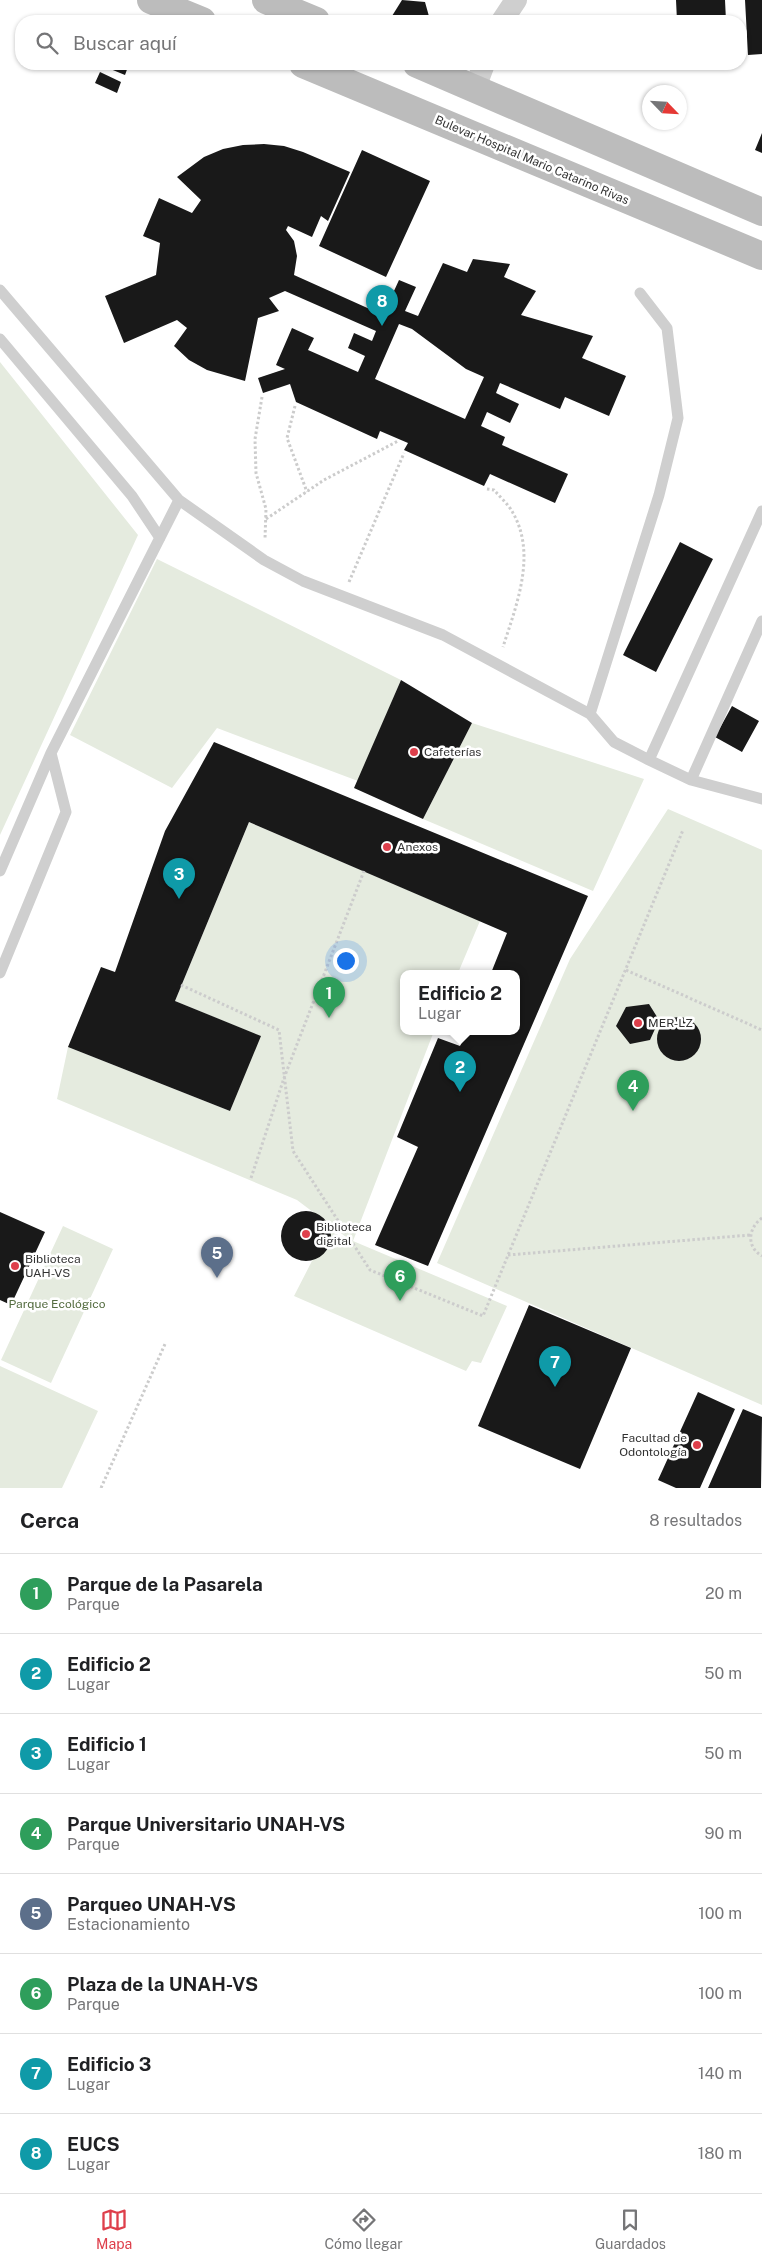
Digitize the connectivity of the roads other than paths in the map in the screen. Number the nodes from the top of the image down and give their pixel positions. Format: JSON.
{"nodes":[{"id":1,"x":266,"y":0,"type":"edge"},
{"id":2,"x":516,"y":0,"type":"edge"},
{"id":3,"x":156,"y":1,"type":"edge"},
{"id":4,"x":188,"y":15,"type":"edge"},
{"id":5,"x":302,"y":15,"type":"edge"},
{"id":6,"x":506,"y":15,"type":"edge"},
{"id":7,"x":317,"y":70,"type":"edge"},
{"id":8,"x":448,"y":70,"type":"edge"},
{"id":9,"x":480,"y":76,"type":"edge"},
{"id":10,"x":762,"y":212,"type":"edge"},
{"id":11,"x":762,"y":256,"type":"edge"},
{"id":12,"x":0,"y":290,"type":"edge"},
{"id":13,"x":640,"y":293,"type":"dead end"},
{"id":14,"x":0,"y":339,"type":"edge"},
{"id":15,"x":179,"y":500,"type":"junction"},
{"id":16,"x":762,"y":511,"type":"edge"},
{"id":17,"x":160,"y":538,"type":"junction"},
{"id":18,"x":762,"y":621,"type":"edge"},
{"id":19,"x":590,"y":714,"type":"junction"},
{"id":20,"x":51,"y":753,"type":"junction"},
{"id":21,"x":649,"y":760,"type":"junction"},
{"id":22,"x":691,"y":780,"type":"junction"},
{"id":23,"x":762,"y":799,"type":"edge"},
{"id":24,"x":0,"y":871,"type":"edge"},
{"id":25,"x":0,"y":973,"type":"edge"}],
"edges":[{"from":1,"to":5,"type":"main road"},
{"from":2,"to":6,"type":"street"},
{"from":3,"to":4,"type":"main road"},
{"from":7,"to":11,"type":"main road","name":"Bulevar Hospital Mario Catarino Rivas"},
{"from":8,"to":9,"type":"main road"},
{"from":9,"to":10,"type":"main road"},
{"from":12,"to":15,"type":"lane"},
{"from":13,"to":19,"type":"lane"},
{"from":14,"to":17,"type":"lane"},
{"from":15,"to":17,"type":"lane"},
{"from":15,"to":19,"type":"lane"},
{"from":16,"to":21,"type":"lane"},
{"from":17,"to":20,"type":"lane"},
{"from":18,"to":22,"type":"lane"},
{"from":19,"to":21,"type":"lane"},
{"from":20,"to":24,"type":"lane"},
{"from":20,"to":25,"type":"lane"},
{"from":21,"to":22,"type":"lane"},
{"from":22,"to":23,"type":"lane"}]}
